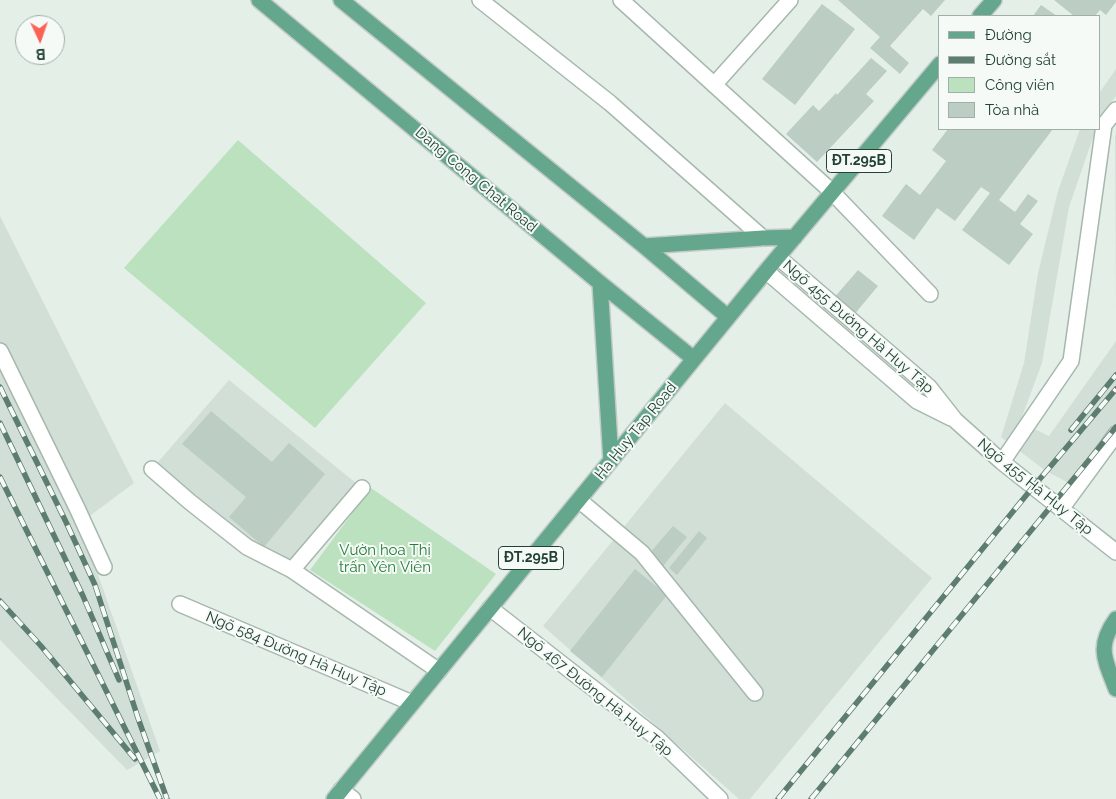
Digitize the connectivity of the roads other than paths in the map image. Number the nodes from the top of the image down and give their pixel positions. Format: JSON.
{"nodes":[{"id":1,"x":260,"y":0,"type":"edge"},
{"id":2,"x":341,"y":0,"type":"edge"},
{"id":3,"x":480,"y":0,"type":"edge"},
{"id":4,"x":621,"y":0,"type":"edge"},
{"id":5,"x":790,"y":0,"type":"edge"},
{"id":6,"x":994,"y":0,"type":"edge"},
{"id":7,"x":981,"y":15,"type":"edge"},
{"id":8,"x":938,"y":66,"type":"edge"},
{"id":9,"x":714,"y":85,"type":"junction"},
{"id":10,"x":1116,"y":110,"type":"edge"},
{"id":11,"x":832,"y":192,"type":"junction"},
{"id":12,"x":795,"y":237,"type":"junction"},
{"id":13,"x":763,"y":238,"type":"junction"},
{"id":14,"x":644,"y":246,"type":"junction"},
{"id":15,"x":778,"y":257,"type":"junction"},
{"id":16,"x":766,"y":271,"type":"junction"},
{"id":17,"x":600,"y":283,"type":"junction"},
{"id":18,"x":930,"y":294,"type":"dead end"},
{"id":19,"x":728,"y":317,"type":"junction"},
{"id":20,"x":0,"y":351,"type":"edge"},
{"id":21,"x":694,"y":359,"type":"junction"},
{"id":22,"x":955,"y":420,"type":"junction"},
{"id":23,"x":1116,"y":434,"type":"edge"},
{"id":24,"x":611,"y":461,"type":"junction"},
{"id":25,"x":1002,"y":462,"type":"junction"},
{"id":26,"x":152,"y":469,"type":"dead end"},
{"id":27,"x":362,"y":488,"type":"dead end"},
{"id":28,"x":579,"y":500,"type":"junction"},
{"id":29,"x":1062,"y":510,"type":"junction"},
{"id":30,"x":1116,"y":552,"type":"edge"},
{"id":31,"x":104,"y":567,"type":"dead end"},
{"id":32,"x":292,"y":570,"type":"junction"},
{"id":33,"x":180,"y":604,"type":"dead end"},
{"id":34,"x":490,"y":608,"type":"junction"},
{"id":35,"x":1116,"y":619,"type":"edge"},
{"id":36,"x":439,"y":671,"type":"junction"},
{"id":37,"x":1115,"y":683,"type":"edge"},
{"id":38,"x":755,"y":693,"type":"dead end"},
{"id":39,"x":412,"y":703,"type":"junction"},
{"id":40,"x":342,"y":796,"type":"edge"},
{"id":41,"x":720,"y":799,"type":"edge"}],
"edges":[{"from":1,"to":17,"type":"main road","name":"Dang Cong Chat Road"},
{"from":2,"to":14,"type":"main road"},
{"from":3,"to":13,"type":"street"},
{"from":4,"to":9,"type":"street"},
{"from":5,"to":9,"type":"street"},
{"from":6,"to":7,"type":"main road"},
{"from":8,"to":11,"type":"main road","name":"Ha Huy Tap Road","number":"ĐT.295B"},
{"from":9,"to":11,"type":"street"},
{"from":10,"to":25,"type":"street"},
{"from":11,"to":12,"type":"main road","name":"Ha Huy Tap Road","number":"ĐT.295B"},
{"from":11,"to":18,"type":"street"},
{"from":12,"to":13,"type":"main road"},
{"from":12,"to":15,"type":"main road","name":"Ha Huy Tap Road","number":"ĐT.295B"},
{"from":13,"to":14,"type":"main road"},
{"from":14,"to":19,"type":"main road"},
{"from":15,"to":16,"type":"main road","name":"Ha Huy Tap Road","number":"ĐT.295B"},
{"from":15,"to":22,"type":"street","name":"Ngõ 455 Đường Hà Huy Tập"},
{"from":16,"to":19,"type":"main road","name":"Ha Huy Tap Road","number":"ĐT.295B"},
{"from":16,"to":22,"type":"street","name":"Ngõ 455 Đường Hà Huy Tập"},
{"from":17,"to":21,"type":"main road","name":"Dang Cong Chat Road"},
{"from":17,"to":24,"type":"main road"},
{"from":19,"to":21,"type":"main road","name":"Ha Huy Tap Road","number":"ĐT.295B"},
{"from":20,"to":31,"type":"street"},
{"from":21,"to":24,"type":"main road","name":"Ha Huy Tap Road","number":"ĐT.295B"},
{"from":22,"to":25,"type":"street","name":"Ngõ 455 Hà Huy Tập"},
{"from":23,"to":29,"type":"street"},
{"from":24,"to":28,"type":"main road","name":"Ha Huy Tap Road","number":"ĐT.295B"},
{"from":25,"to":29,"type":"street","name":"Ngõ 455 Hà Huy Tập"},
{"from":26,"to":32,"type":"street"},
{"from":27,"to":32,"type":"street"},
{"from":28,"to":34,"type":"main road","name":"Ha Huy Tap Road","number":"ĐT.295B"},
{"from":28,"to":38,"type":"street"},
{"from":29,"to":30,"type":"street","name":"Ngõ 455 Hà Huy Tập"},
{"from":32,"to":36,"type":"street"},
{"from":33,"to":39,"type":"street","name":"Ngõ 584 Đường Hà Huy Tập"},
{"from":34,"to":36,"type":"main road","name":"Ha Huy Tap Road","number":"ĐT.295B"},
{"from":34,"to":41,"type":"street","name":"Ngõ 467 Đường Hà Huy Tập"},
{"from":35,"to":37,"type":"main road"},
{"from":36,"to":39,"type":"main road","name":"Ha Huy Tap Road","number":"ĐT.295B"},
{"from":39,"to":40,"type":"main road","name":"Ha Huy Tap Road","number":"ĐT.295B"}]}
